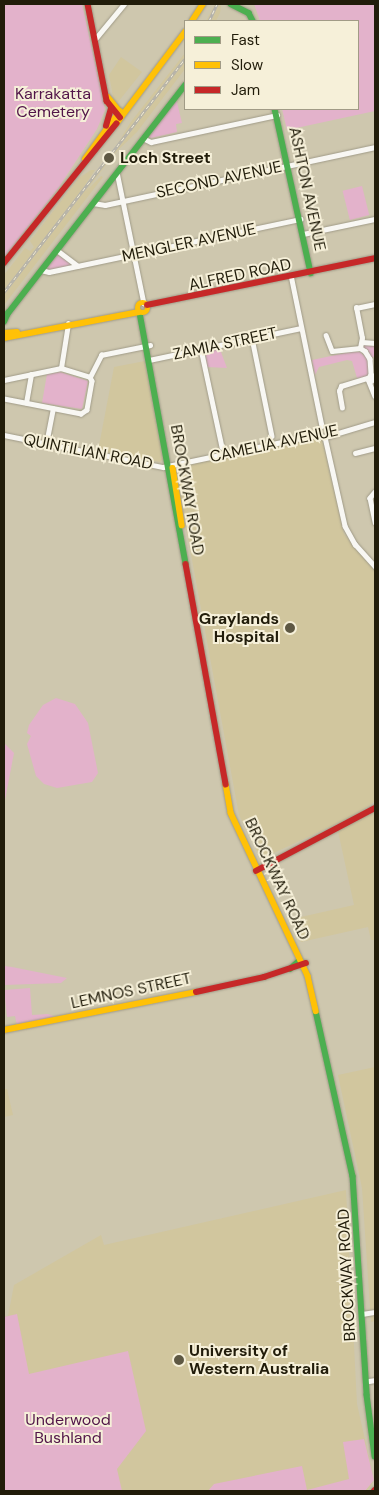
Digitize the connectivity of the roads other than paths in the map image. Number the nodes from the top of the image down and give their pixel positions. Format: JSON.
{"nodes":[{"id":1,"x":88,"y":4,"type":"edge"},
{"id":2,"x":124,"y":4,"type":"edge"},
{"id":3,"x":198,"y":4,"type":"edge"},
{"id":4,"x":203,"y":4,"type":"edge"},
{"id":5,"x":231,"y":4,"type":"edge"},
{"id":6,"x":189,"y":20,"type":"edge"},
{"id":7,"x":193,"y":20,"type":"edge"},
{"id":8,"x":252,"y":20,"type":"edge"},
{"id":9,"x":184,"y":26,"type":"edge"},
{"id":10,"x":184,"y":33,"type":"edge"},
{"id":11,"x":96,"y":38,"type":"junction"},
{"id":12,"x":184,"y":86,"type":"edge"},
{"id":13,"x":106,"y":93,"type":"junction"},
{"id":14,"x":111,"y":108,"type":"junction"},
{"id":15,"x":276,"y":112,"type":"edge"},
{"id":16,"x":120,"y":115,"type":"junction"},
{"id":17,"x":105,"y":130,"type":"junction"},
{"id":18,"x":143,"y":138,"type":"junction"},
{"id":19,"x":375,"y":148,"type":"edge"},
{"id":20,"x":289,"y":166,"type":"junction"},
{"id":21,"x":79,"y":169,"type":"junction"},
{"id":22,"x":117,"y":171,"type":"junction"},
{"id":23,"x":122,"y":201,"type":"junction"},
{"id":24,"x":93,"y":203,"type":"junction"},
{"id":25,"x":300,"y":219,"type":"junction"},
{"id":26,"x":375,"y":219,"type":"edge"},
{"id":27,"x":303,"y":234,"type":"junction"},
{"id":28,"x":57,"y":250,"type":"junction"},
{"id":29,"x":132,"y":255,"type":"junction"},
{"id":30,"x":375,"y":258,"type":"edge"},
{"id":31,"x":4,"y":263,"type":"edge"},
{"id":32,"x":78,"y":266,"type":"junction"},
{"id":33,"x":41,"y":270,"type":"junction"},
{"id":34,"x":311,"y":272,"type":"junction"},
{"id":35,"x":291,"y":277,"type":"junction"},
{"id":36,"x":375,"y":304,"type":"edge"},
{"id":37,"x":143,"y":309,"type":"junction"},
{"id":38,"x":5,"y":317,"type":"edge"},
{"id":39,"x":68,"y":324,"type":"junction"},
{"id":40,"x":301,"y":328,"type":"junction"},
{"id":41,"x":4,"y":334,"type":"edge"},
{"id":42,"x":326,"y":335,"type":"dead end"},
{"id":43,"x":252,"y":338,"type":"junction"},
{"id":44,"x":362,"y":342,"type":"junction"},
{"id":45,"x":375,"y":343,"type":"edge"},
{"id":46,"x":149,"y":345,"type":"junction"},
{"id":47,"x":360,"y":348,"type":"junction"},
{"id":48,"x":201,"y":349,"type":"junction"},
{"id":49,"x":151,"y":359,"type":"junction"},
{"id":50,"x":61,"y":368,"type":"junction"},
{"id":51,"x":31,"y":374,"type":"junction"},
{"id":52,"x":90,"y":377,"type":"junction"},
{"id":53,"x":372,"y":378,"type":"edge"},
{"id":54,"x":4,"y":380,"type":"edge"},
{"id":55,"x":375,"y":396,"type":"edge"},
{"id":56,"x":4,"y":399,"type":"edge"},
{"id":57,"x":26,"y":403,"type":"junction"},
{"id":58,"x":53,"y":408,"type":"junction"},
{"id":59,"x":342,"y":408,"type":"dead end"},
{"id":60,"x":375,"y":422,"type":"edge"},
{"id":61,"x":322,"y":426,"type":"dead end"},
{"id":62,"x":4,"y":435,"type":"edge"},
{"id":63,"x":272,"y":436,"type":"dead end"},
{"id":64,"x":325,"y":437,"type":"junction"},
{"id":65,"x":46,"y":444,"type":"junction"},
{"id":66,"x":222,"y":447,"type":"dead end"},
{"id":67,"x":375,"y":448,"type":"edge"},
{"id":68,"x":354,"y":453,"type":"dead end"},
{"id":69,"x":170,"y":466,"type":"junction"},
{"id":70,"x":375,"y":492,"type":"edge"},
{"id":71,"x":375,"y":522,"type":"edge"},
{"id":72,"x":375,"y":566,"type":"edge"},
{"id":73,"x":375,"y":808,"type":"edge"},
{"id":74,"x":258,"y":870,"type":"junction"},
{"id":75,"x":304,"y":964,"type":"junction"},
{"id":76,"x":264,"y":977,"type":"junction"},
{"id":77,"x":4,"y":1030,"type":"edge"},
{"id":78,"x":375,"y":1312,"type":"edge"},
{"id":79,"x":364,"y":1314,"type":"junction"},
{"id":80,"x":372,"y":1380,"type":"edge"},
{"id":81,"x":375,"y":1436,"type":"edge"},
{"id":82,"x":375,"y":1456,"type":"edge"}],
"edges":[{"from":1,"to":11,"type":"main road"},
{"from":2,"to":11,"type":"street"},
{"from":3,"to":6,"type":"main road"},
{"from":4,"to":7,"type":"main road"},
{"from":5,"to":8,"type":"main road"},
{"from":9,"to":16,"type":"main road"},
{"from":10,"to":16,"type":"main road"},
{"from":11,"to":13,"type":"main road"},
{"from":12,"to":18,"type":"main road"},
{"from":13,"to":14,"type":"main road"},
{"from":13,"to":16,"type":"main road"},
{"from":14,"to":16,"type":"main road"},
{"from":14,"to":17,"type":"main road"},
{"from":15,"to":18,"type":"street"},
{"from":15,"to":20,"type":"main road","name":"ASHTON AVENUE"},
{"from":16,"to":17,"type":"main road"},
{"from":16,"to":21,"type":"main road"},
{"from":17,"to":21,"type":"main road"},
{"from":18,"to":22,"type":"main road"},
{"from":19,"to":20,"type":"street","name":"SECOND AVENUE"},
{"from":20,"to":23,"type":"street","name":"SECOND AVENUE"},
{"from":20,"to":25,"type":"main road","name":"ASHTON AVENUE"},
{"from":21,"to":31,"type":"main road"},
{"from":22,"to":23,"type":"street","name":"BROCKWAY ROAD"},
{"from":22,"to":24,"type":"main road"},
{"from":23,"to":24,"type":"street","name":"SECOND AVENUE"},
{"from":23,"to":29,"type":"street","name":"BROCKWAY ROAD"},
{"from":24,"to":28,"type":"main road"},
{"from":25,"to":27,"type":"main road","name":"ASHTON AVENUE"},
{"from":25,"to":29,"type":"street","name":"MENGLER AVENUE"},
{"from":26,"to":27,"type":"street"},
{"from":27,"to":34,"type":"main road","name":"ASHTON AVENUE"},
{"from":28,"to":32,"type":"street"},
{"from":28,"to":33,"type":"main road"},
{"from":29,"to":32,"type":"street","name":"MENGLER AVENUE"},
{"from":29,"to":37,"type":"street","name":"BROCKWAY ROAD"},
{"from":30,"to":34,"type":"main road","name":"ALFRED ROAD"},
{"from":32,"to":33,"type":"street","name":"MENGLER AVENUE"},
{"from":33,"to":38,"type":"main road"},
{"from":34,"to":35,"type":"main road","name":"ALFRED ROAD"},
{"from":35,"to":37,"type":"main road","name":"ALFRED ROAD"},
{"from":35,"to":40,"type":"street"},
{"from":36,"to":44,"type":"street"},
{"from":37,"to":39,"type":"main road","name":"ALFRED ROAD"},
{"from":37,"to":46,"type":"main road","name":"BROCKWAY ROAD"},
{"from":39,"to":41,"type":"main road","name":"ALFRED ROAD"},
{"from":39,"to":50,"type":"street"},
{"from":40,"to":43,"type":"street","name":"ZAMIA STREET"},
{"from":40,"to":61,"type":"street"},
{"from":42,"to":47,"type":"street"},
{"from":43,"to":48,"type":"street","name":"ZAMIA STREET"},
{"from":43,"to":63,"type":"street"},
{"from":44,"to":45,"type":"street"},
{"from":44,"to":47,"type":"street"},
{"from":46,"to":49,"type":"main road","name":"BROCKWAY ROAD"},
{"from":46,"to":52,"type":"street"},
{"from":47,"to":53,"type":"street"},
{"from":48,"to":49,"type":"street","name":"ZAMIA STREET"},
{"from":48,"to":66,"type":"street"},
{"from":49,"to":69,"type":"main road","name":"BROCKWAY ROAD"},
{"from":50,"to":51,"type":"street"},
{"from":50,"to":52,"type":"street"},
{"from":51,"to":54,"type":"street"},
{"from":51,"to":57,"type":"street"},
{"from":52,"to":58,"type":"street"},
{"from":53,"to":55,"type":"street"},
{"from":53,"to":59,"type":"street"},
{"from":56,"to":57,"type":"street"},
{"from":57,"to":58,"type":"street"},
{"from":58,"to":65,"type":"street"},
{"from":60,"to":64,"type":"street","name":"CAMELIA AVENUE"},
{"from":62,"to":65,"type":"street","name":"QUINTILIAN ROAD"},
{"from":64,"to":69,"type":"street","name":"CAMELIA AVENUE"},
{"from":64,"to":72,"type":"street"},
{"from":65,"to":69,"type":"street","name":"QUINTILIAN ROAD"},
{"from":67,"to":68,"type":"street"},
{"from":69,"to":74,"type":"main road","name":"BROCKWAY ROAD"},
{"from":70,"to":71,"type":"street"},
{"from":73,"to":74,"type":"main road"},
{"from":74,"to":75,"type":"main road","name":"BROCKWAY ROAD"},
{"from":75,"to":76,"type":"main road","name":"LEMNOS STREET"},
{"from":75,"to":76,"type":"main road","name":"LEMNOS STREET"},
{"from":75,"to":79,"type":"main road","name":"BROCKWAY ROAD"},
{"from":76,"to":77,"type":"main road","name":"LEMNOS STREET"},
{"from":78,"to":79,"type":"street"},
{"from":79,"to":80,"type":"main road","name":"BROCKWAY ROAD"},
{"from":79,"to":82,"type":"main road","name":"BROCKWAY ROAD"},
{"from":80,"to":81,"type":"main road","name":"BROCKWAY ROAD"}]}
